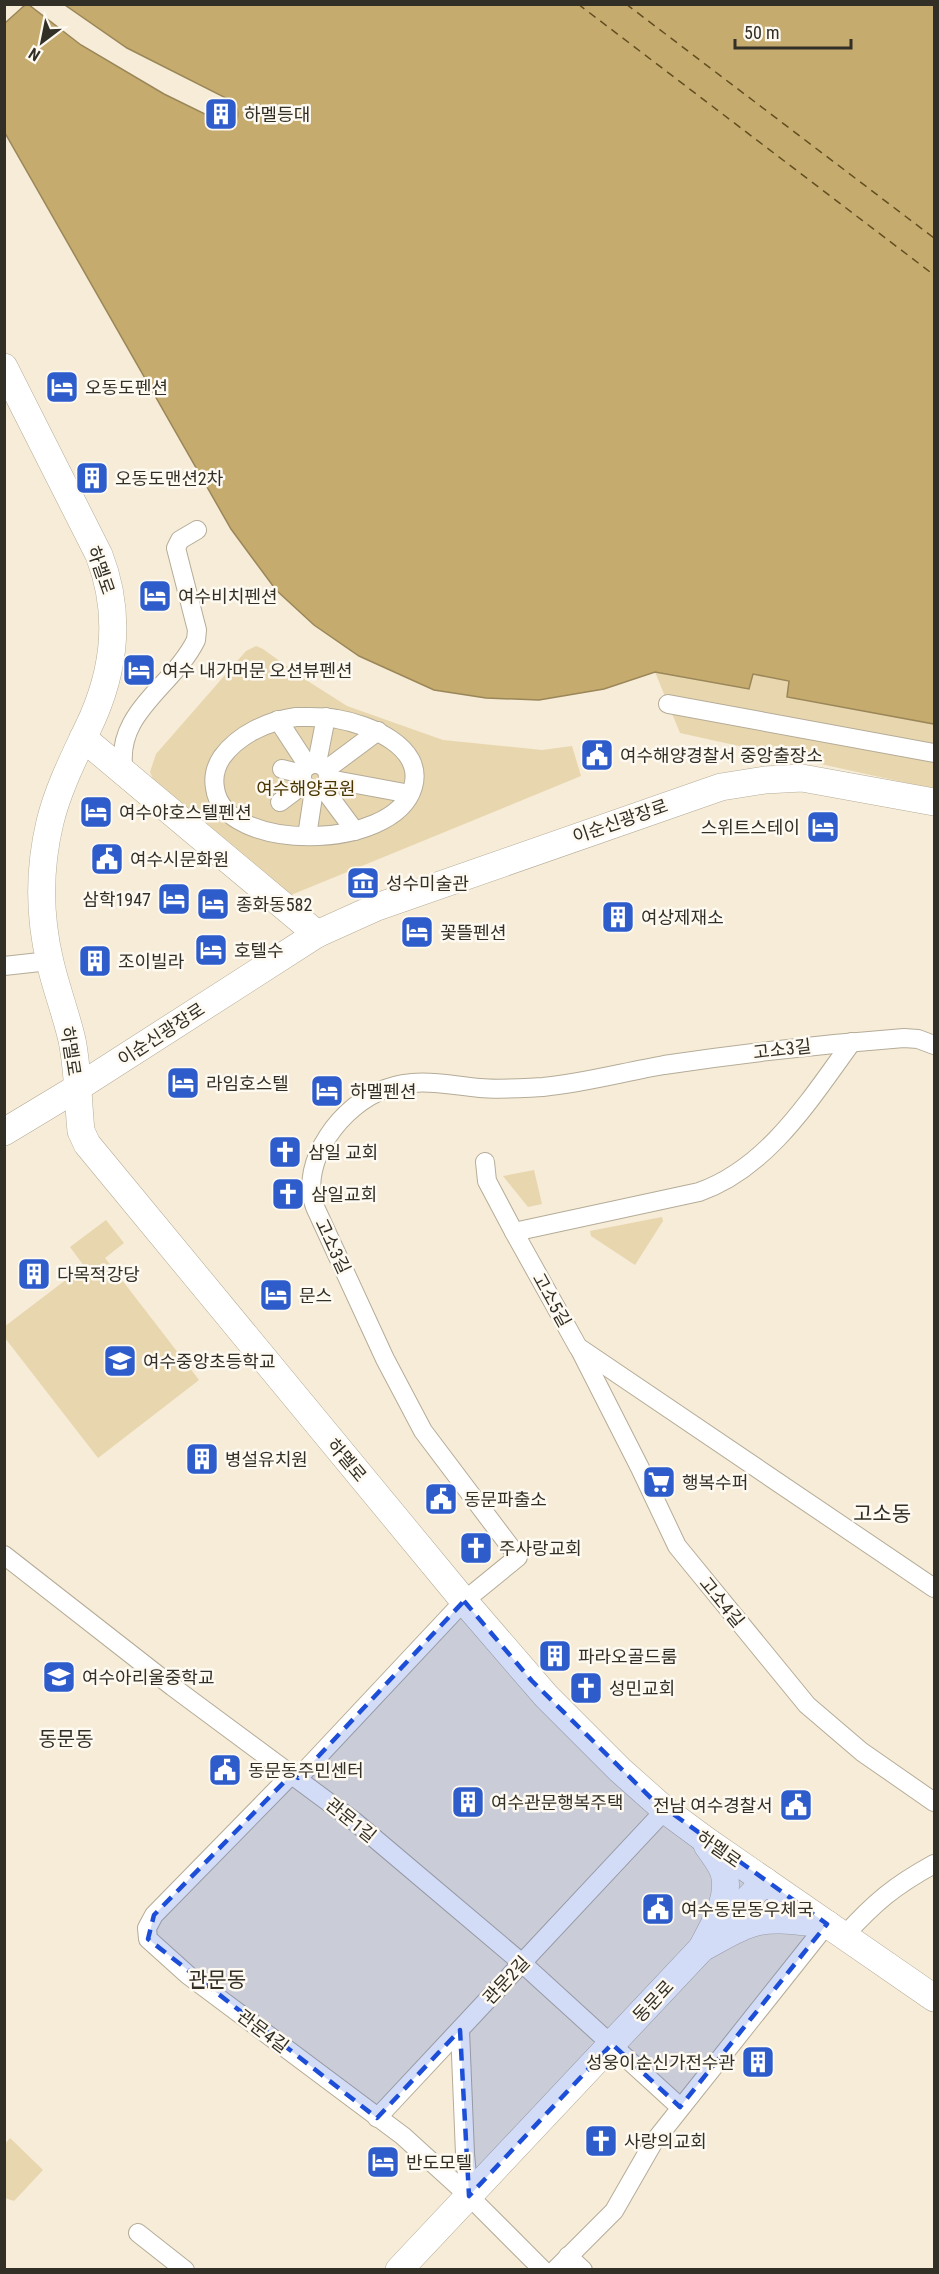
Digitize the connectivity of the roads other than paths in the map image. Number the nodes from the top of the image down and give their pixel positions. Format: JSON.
{"nodes":[{"id":1,"x":4,"y":367,"type":"edge"},
{"id":2,"x":197,"y":530,"type":"dead end"},
{"id":3,"x":668,"y":704,"type":"dead end"},
{"id":4,"x":326,"y":717,"type":"junction"},
{"id":5,"x":278,"y":720,"type":"junction"},
{"id":6,"x":378,"y":732,"type":"junction"},
{"id":7,"x":83,"y":738,"type":"junction"},
{"id":8,"x":934,"y":753,"type":"edge"},
{"id":9,"x":282,"y":770,"type":"dead end"},
{"id":10,"x":124,"y":772,"type":"junction"},
{"id":11,"x":315,"y":777,"type":"junction"},
{"id":12,"x":410,"y":794,"type":"junction"},
{"id":13,"x":280,"y":802,"type":"dead end"},
{"id":14,"x":934,"y":802,"type":"edge"},
{"id":15,"x":355,"y":831,"type":"junction"},
{"id":16,"x":307,"y":836,"type":"junction"},
{"id":17,"x":317,"y":934,"type":"junction"},
{"id":18,"x":49,"y":961,"type":"junction"},
{"id":19,"x":4,"y":966,"type":"edge"},
{"id":20,"x":852,"y":1042,"type":"junction"},
{"id":21,"x":934,"y":1045,"type":"edge"},
{"id":22,"x":77,"y":1088,"type":"junction"},
{"id":23,"x":4,"y":1131,"type":"edge"},
{"id":24,"x":485,"y":1162,"type":"dead end"},
{"id":25,"x":514,"y":1232,"type":"junction"},
{"id":26,"x":578,"y":1347,"type":"junction"},
{"id":27,"x":4,"y":1555,"type":"edge"},
{"id":28,"x":934,"y":1588,"type":"edge"},
{"id":29,"x":464,"y":1602,"type":"junction"},
{"id":30,"x":295,"y":1776,"type":"junction"},
{"id":31,"x":934,"y":1802,"type":"edge"},
{"id":32,"x":665,"y":1810,"type":"junction"},
{"id":33,"x":701,"y":1837,"type":"junction"},
{"id":34,"x":934,"y":1864,"type":"edge"},
{"id":35,"x":765,"y":1881,"type":"junction"},
{"id":36,"x":836,"y":1930,"type":"junction"},
{"id":37,"x":702,"y":1948,"type":"junction"},
{"id":38,"x":522,"y":1963,"type":"junction"},
{"id":39,"x":934,"y":1998,"type":"edge"},
{"id":40,"x":460,"y":2030,"type":"junction"},
{"id":41,"x":612,"y":2044,"type":"junction"},
{"id":42,"x":680,"y":2107,"type":"junction"},
{"id":43,"x":377,"y":2118,"type":"junction"},
{"id":44,"x":469,"y":2196,"type":"junction"},
{"id":45,"x":138,"y":2234,"type":"dead end"},
{"id":46,"x":561,"y":2263,"type":"edge"},
{"id":47,"x":185,"y":2270,"type":"edge"},
{"id":48,"x":399,"y":2270,"type":"edge"},
{"id":49,"x":543,"y":2270,"type":"edge"},
{"id":50,"x":583,"y":2270,"type":"edge"}],
"edges":[{"from":1,"to":7,"type":"street","name":"하멜로"},
{"from":2,"to":10,"type":"street"},
{"from":3,"to":8,"type":"street"},
{"from":4,"to":5,"type":"street"},
{"from":4,"to":6,"type":"street"},
{"from":4,"to":11,"type":"street"},
{"from":5,"to":11,"type":"street"},
{"from":5,"to":16,"type":"street"},
{"from":6,"to":11,"type":"street"},
{"from":6,"to":12,"type":"street"},
{"from":7,"to":10,"type":"street"},
{"from":7,"to":18,"type":"street","name":"하멜로"},
{"from":9,"to":11,"type":"street"},
{"from":10,"to":17,"type":"street"},
{"from":11,"to":12,"type":"street"},
{"from":11,"to":13,"type":"street"},
{"from":11,"to":15,"type":"street"},
{"from":11,"to":16,"type":"street"},
{"from":12,"to":15,"type":"street"},
{"from":14,"to":17,"type":"street","name":"이순신광장로"},
{"from":15,"to":16,"type":"street"},
{"from":17,"to":22,"type":"street","name":"이순신광장로"},
{"from":18,"to":19,"type":"street"},
{"from":18,"to":22,"type":"street","name":"하멜로"},
{"from":20,"to":21,"type":"street","name":"고소3길"},
{"from":20,"to":25,"type":"street"},
{"from":20,"to":29,"type":"street","name":"고소3길"},
{"from":22,"to":23,"type":"street","name":"이순신광장로"},
{"from":22,"to":29,"type":"street","name":"하멜로"},
{"from":24,"to":25,"type":"street","name":"고소5길"},
{"from":25,"to":26,"type":"street","name":"고소5길"},
{"from":26,"to":28,"type":"street","name":"고소5길"},
{"from":26,"to":31,"type":"street","name":"고소4길"},
{"from":27,"to":30,"type":"street","name":"관문1길"},
{"from":29,"to":30,"type":"street","name":"고소3길"},
{"from":29,"to":32,"type":"street","name":"하멜로"},
{"from":30,"to":38,"type":"street","name":"관문1길"},
{"from":30,"to":43,"type":"street","name":"관문4길"},
{"from":32,"to":33,"type":"street","name":"하멜로"},
{"from":32,"to":38,"type":"street","name":"관문2길"},
{"from":33,"to":35,"type":"street","name":"하멜로"},
{"from":33,"to":37,"type":"street"},
{"from":34,"to":36,"type":"street"},
{"from":35,"to":36,"type":"street"},
{"from":35,"to":37,"type":"street","name":"동문로"},
{"from":36,"to":37,"type":"street"},
{"from":36,"to":39,"type":"street"},
{"from":36,"to":42,"type":"street"},
{"from":37,"to":41,"type":"street","name":"동문로"},
{"from":38,"to":40,"type":"street","name":"관문2길"},
{"from":38,"to":41,"type":"street","name":"관문1길"},
{"from":40,"to":43,"type":"street","name":"관문2길"},
{"from":40,"to":44,"type":"street"},
{"from":41,"to":42,"type":"street","name":"관문1길"},
{"from":41,"to":44,"type":"street","name":"동문로"},
{"from":42,"to":46,"type":"street"},
{"from":43,"to":44,"type":"street","name":"관문4길"},
{"from":44,"to":48,"type":"street","name":"동문로"},
{"from":44,"to":49,"type":"street","name":"관문4길"},
{"from":45,"to":47,"type":"street"},
{"from":46,"to":50,"type":"street"}]}
